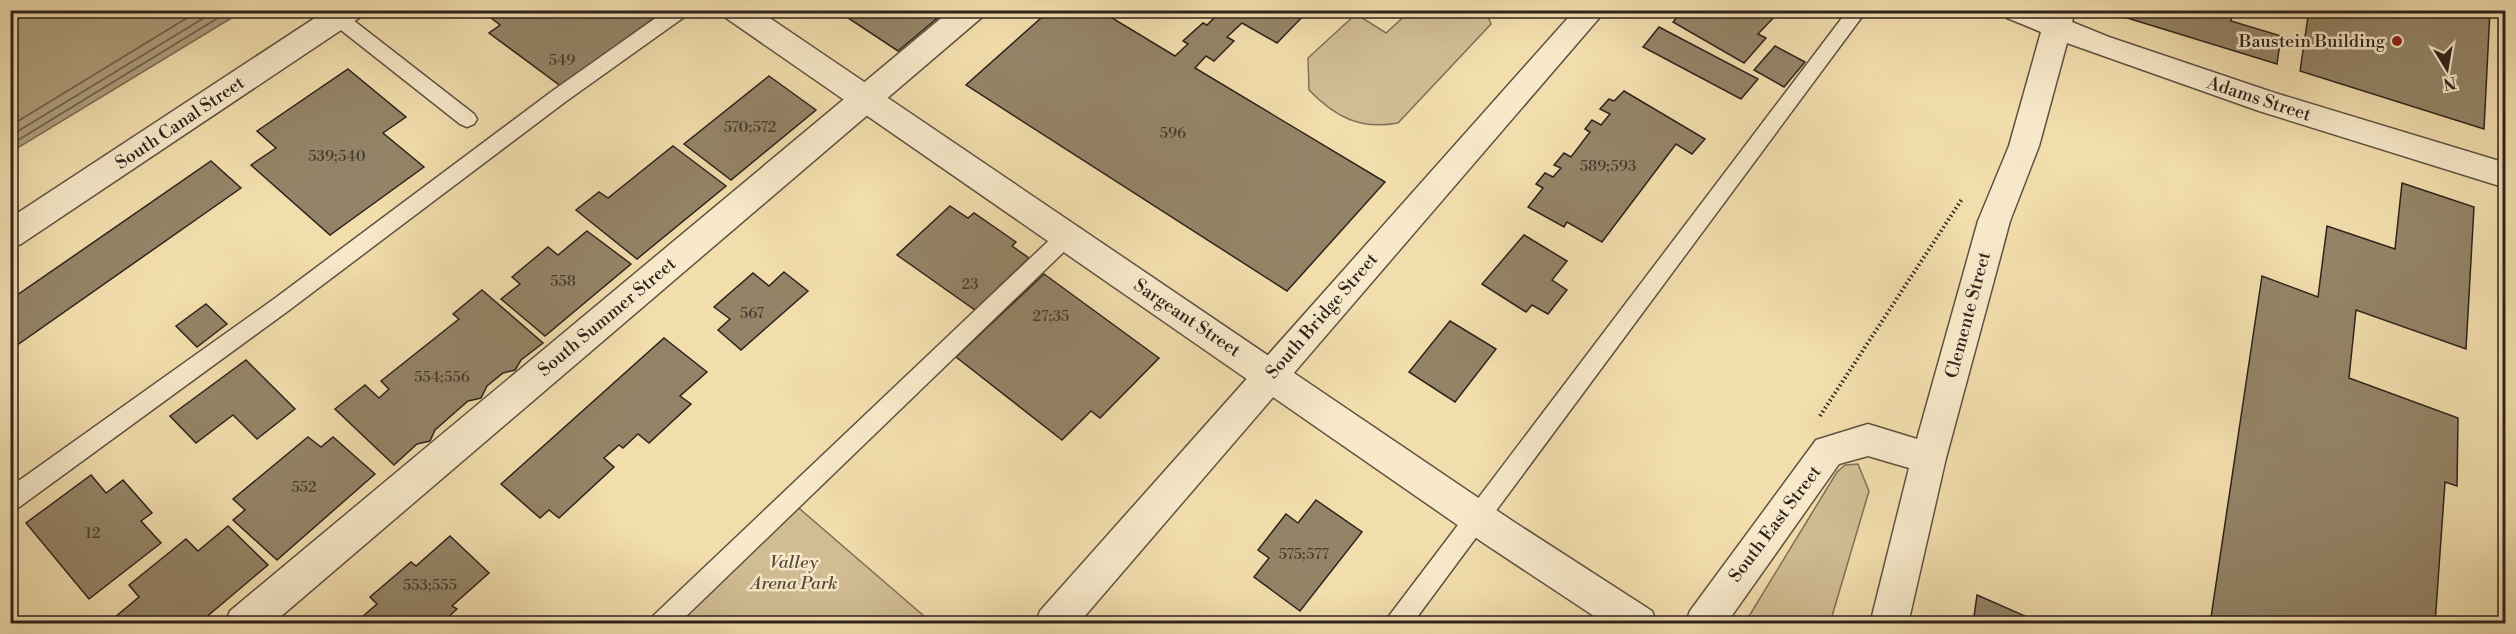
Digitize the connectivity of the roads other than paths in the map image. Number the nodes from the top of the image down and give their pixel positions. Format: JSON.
{"nodes":[{"id":1,"x":681,"y":10,"type":"edge"},
{"id":2,"x":736,"y":10,"type":"edge"},
{"id":3,"x":971,"y":10,"type":"edge"},
{"id":4,"x":1592,"y":10,"type":"edge"},
{"id":5,"x":1858,"y":10,"type":"edge"},
{"id":6,"x":2017,"y":10,"type":"edge"},
{"id":7,"x":344,"y":14,"type":"edge"},
{"id":8,"x":2059,"y":19,"type":"edge"},
{"id":9,"x":866,"y":98,"type":"junction"},
{"id":10,"x":467,"y":119,"type":"dead end"},
{"id":11,"x":2505,"y":176,"type":"edge"},
{"id":12,"x":10,"y":235,"type":"edge"},
{"id":13,"x":1066,"y":236,"type":"junction"},
{"id":14,"x":1270,"y":375,"type":"junction"},
{"id":15,"x":1929,"y":458,"type":"junction"},
{"id":16,"x":10,"y":501,"type":"edge"},
{"id":17,"x":1477,"y":517,"type":"junction"},
{"id":18,"x":243,"y":624,"type":"edge"},
{"id":19,"x":661,"y":624,"type":"edge"},
{"id":20,"x":1053,"y":624,"type":"edge"},
{"id":21,"x":1397,"y":624,"type":"edge"},
{"id":22,"x":1639,"y":624,"type":"edge"},
{"id":23,"x":1703,"y":624,"type":"edge"},
{"id":24,"x":1889,"y":624,"type":"edge"}],
"edges":[{"from":1,"to":16,"type":"lane"},
{"from":2,"to":9,"type":"street","name":"Sargeant Street"},
{"from":3,"to":9,"type":"street","name":"South Summer Street"},
{"from":4,"to":14,"type":"street","name":"South Bridge Street"},
{"from":5,"to":17,"type":"lane"},
{"from":6,"to":8,"type":"street","name":"Adams Street"},
{"from":7,"to":10,"type":"lane"},
{"from":7,"to":12,"type":"street","name":"South Canal Street"},
{"from":8,"to":11,"type":"street","name":"Adams Street"},
{"from":8,"to":15,"type":"street","name":"Clemente Street"},
{"from":9,"to":13,"type":"street","name":"Sargeant Street"},
{"from":9,"to":18,"type":"street","name":"South Summer Street"},
{"from":13,"to":14,"type":"street","name":"Sargeant Street"},
{"from":13,"to":19,"type":"lane"},
{"from":14,"to":17,"type":"street","name":"Sargeant Street"},
{"from":14,"to":20,"type":"street","name":"South Bridge Street"},
{"from":15,"to":23,"type":"street","name":"South East Street"},
{"from":15,"to":24,"type":"street","name":"Clemente Street"},
{"from":17,"to":21,"type":"lane"},
{"from":17,"to":22,"type":"street","name":"Sargeant Street"}]}
